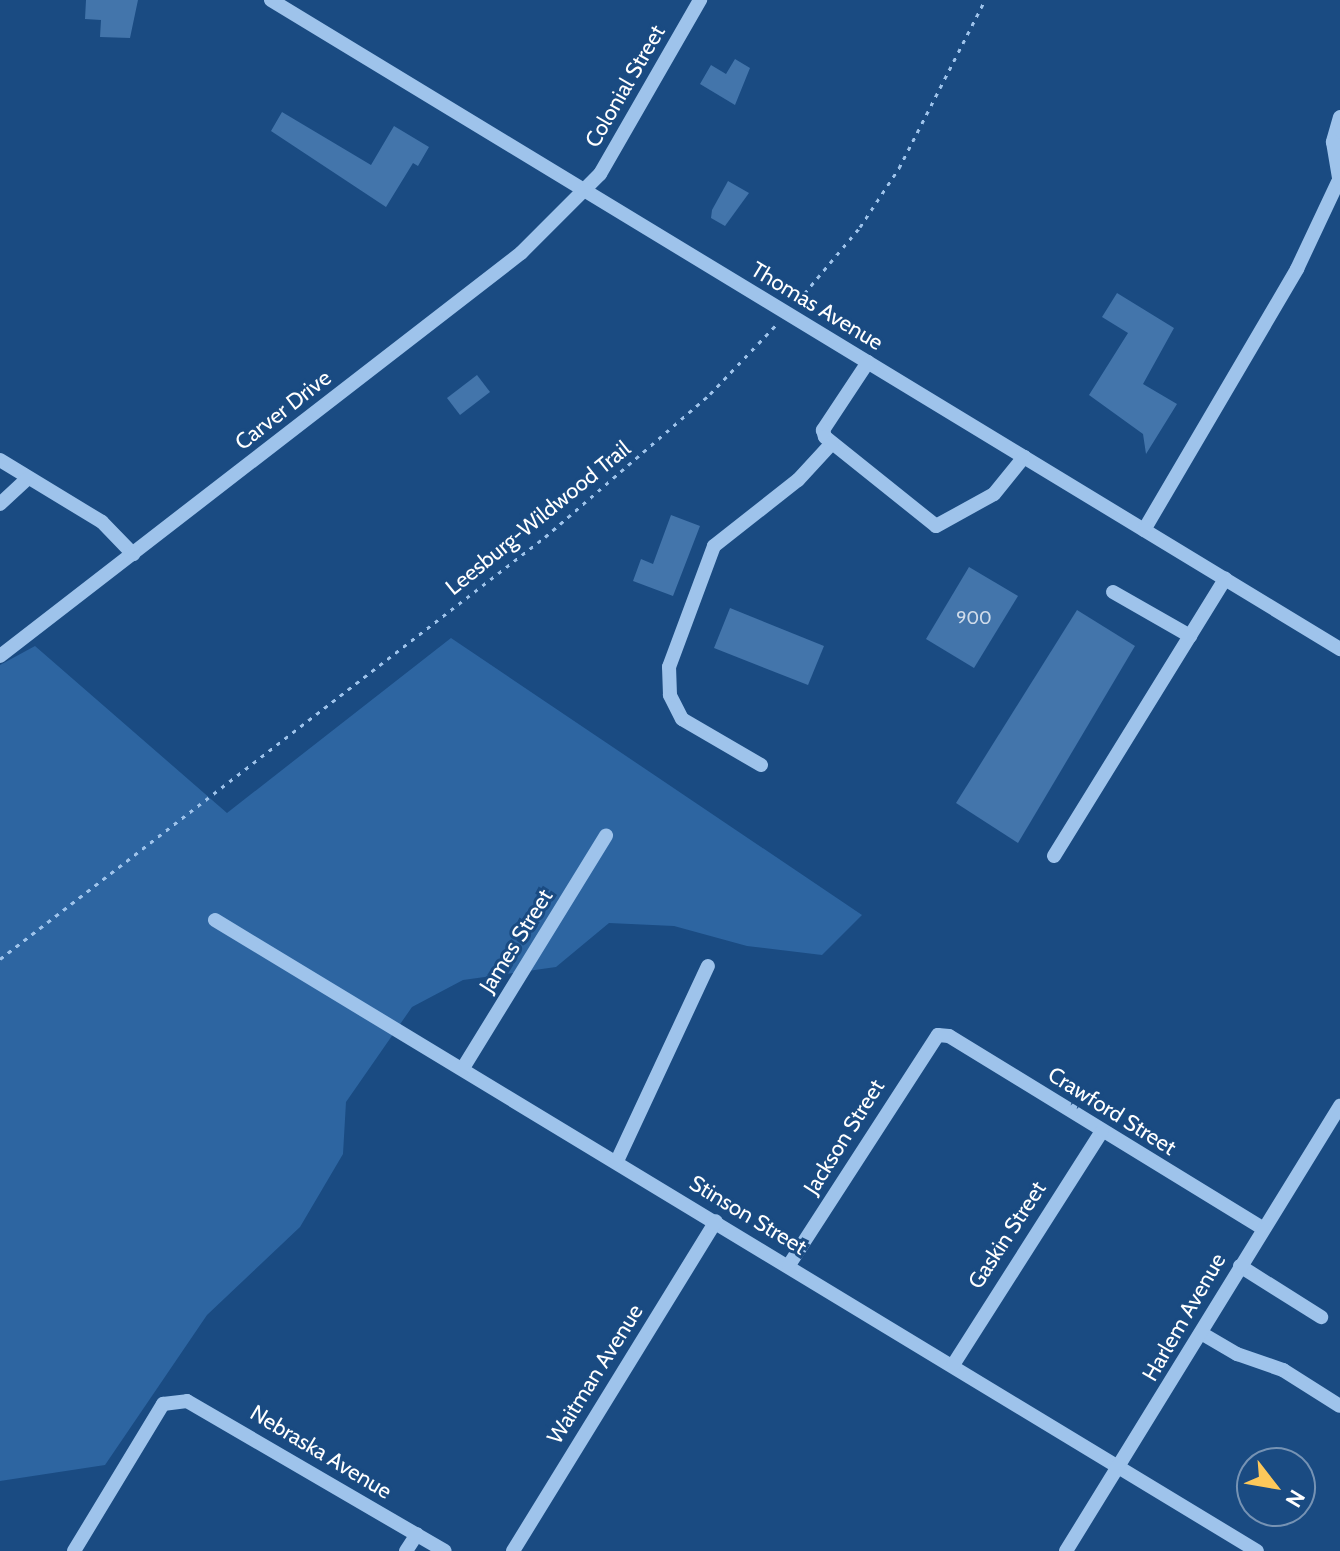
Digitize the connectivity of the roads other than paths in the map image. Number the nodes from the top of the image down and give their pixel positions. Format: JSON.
{"nodes":[{"id":1,"x":271,"y":0,"type":"edge"},
{"id":2,"x":700,"y":0,"type":"edge"},
{"id":3,"x":1340,"y":117,"type":"edge"},
{"id":4,"x":1339,"y":183,"type":"edge"},
{"id":5,"x":584,"y":190,"type":"junction"},
{"id":6,"x":868,"y":362,"type":"junction"},
{"id":7,"x":832,"y":443,"type":"junction"},
{"id":8,"x":1024,"y":457,"type":"junction"},
{"id":9,"x":0,"y":460,"type":"edge"},
{"id":10,"x":27,"y":479,"type":"junction"},
{"id":11,"x":0,"y":504,"type":"edge"},
{"id":12,"x":1144,"y":530,"type":"junction"},
{"id":13,"x":133,"y":554,"type":"junction"},
{"id":14,"x":1225,"y":579,"type":"junction"},
{"id":15,"x":1113,"y":592,"type":"dead end"},
{"id":16,"x":1190,"y":636,"type":"junction"},
{"id":17,"x":1340,"y":649,"type":"edge"},
{"id":18,"x":0,"y":656,"type":"edge"},
{"id":19,"x":761,"y":765,"type":"dead end"},
{"id":20,"x":606,"y":836,"type":"dead end"},
{"id":21,"x":1054,"y":856,"type":"dead end"},
{"id":22,"x":215,"y":920,"type":"dead end"},
{"id":23,"x":708,"y":966,"type":"dead end"},
{"id":24,"x":938,"y":1035,"type":"joint"},
{"id":25,"x":463,"y":1068,"type":"junction"},
{"id":26,"x":1340,"y":1106,"type":"edge"},
{"id":27,"x":1102,"y":1131,"type":"junction"},
{"id":28,"x":617,"y":1161,"type":"junction"},
{"id":29,"x":716,"y":1221,"type":"junction"},
{"id":30,"x":1262,"y":1228,"type":"junction"},
{"id":31,"x":789,"y":1265,"type":"junction"},
{"id":32,"x":1240,"y":1266,"type":"junction"},
{"id":33,"x":1321,"y":1317,"type":"dead end"},
{"id":34,"x":1201,"y":1333,"type":"junction"},
{"id":35,"x":953,"y":1365,"type":"junction"},
{"id":36,"x":1340,"y":1406,"type":"edge"},
{"id":37,"x":1119,"y":1468,"type":"junction"},
{"id":38,"x":417,"y":1534,"type":"junction"},
{"id":39,"x":74,"y":1551,"type":"edge"},
{"id":40,"x":406,"y":1551,"type":"edge"},
{"id":41,"x":445,"y":1551,"type":"edge"},
{"id":42,"x":513,"y":1551,"type":"edge"},
{"id":43,"x":1066,"y":1551,"type":"edge"},
{"id":44,"x":1257,"y":1551,"type":"edge"}],
"edges":[{"from":1,"to":5,"type":"street","name":"Thomas Avenue"},
{"from":2,"to":5,"type":"street","name":"Colonial Street"},
{"from":3,"to":4,"type":"street"},
{"from":4,"to":12,"type":"street"},
{"from":5,"to":6,"type":"street","name":"Thomas Avenue"},
{"from":5,"to":13,"type":"street","name":"Carver Drive"},
{"from":6,"to":7,"type":"street"},
{"from":6,"to":8,"type":"street","name":"Thomas Avenue"},
{"from":7,"to":8,"type":"street"},
{"from":7,"to":19,"type":"street"},
{"from":8,"to":12,"type":"street","name":"Thomas Avenue"},
{"from":9,"to":10,"type":"street"},
{"from":10,"to":11,"type":"street"},
{"from":10,"to":13,"type":"street"},
{"from":12,"to":14,"type":"street","name":"Thomas Avenue"},
{"from":13,"to":18,"type":"street","name":"Carver Drive"},
{"from":14,"to":16,"type":"street"},
{"from":14,"to":17,"type":"street","name":"Thomas Avenue"},
{"from":15,"to":16,"type":"street"},
{"from":16,"to":21,"type":"street"},
{"from":20,"to":25,"type":"street","name":"James Street"},
{"from":22,"to":25,"type":"street","name":"Stinson Street"},
{"from":23,"to":28,"type":"street"},
{"from":24,"to":27,"type":"street","name":"Crawford Street"},
{"from":24,"to":31,"type":"street","name":"Jackson Street"},
{"from":25,"to":28,"type":"street","name":"Stinson Street"},
{"from":26,"to":30,"type":"street","name":"Harlem Avenue"},
{"from":27,"to":30,"type":"street","name":"Crawford Street"},
{"from":27,"to":35,"type":"street","name":"Gaskin Street"},
{"from":28,"to":29,"type":"street","name":"Stinson Street"},
{"from":29,"to":31,"type":"street","name":"Stinson Street"},
{"from":29,"to":42,"type":"street","name":"Waitman Avenue"},
{"from":30,"to":32,"type":"street","name":"Harlem Avenue"},
{"from":31,"to":35,"type":"street","name":"Stinson Street"},
{"from":32,"to":33,"type":"street"},
{"from":32,"to":34,"type":"street","name":"Harlem Avenue"},
{"from":34,"to":36,"type":"street"},
{"from":34,"to":37,"type":"street","name":"Harlem Avenue"},
{"from":35,"to":37,"type":"street","name":"Stinson Street"},
{"from":37,"to":43,"type":"street","name":"Harlem Avenue"},
{"from":37,"to":44,"type":"street","name":"Stinson Street"},
{"from":38,"to":39,"type":"street","name":"Nebraska Avenue"},
{"from":38,"to":40,"type":"street"},
{"from":38,"to":41,"type":"street","name":"Nebraska Avenue"}]}
